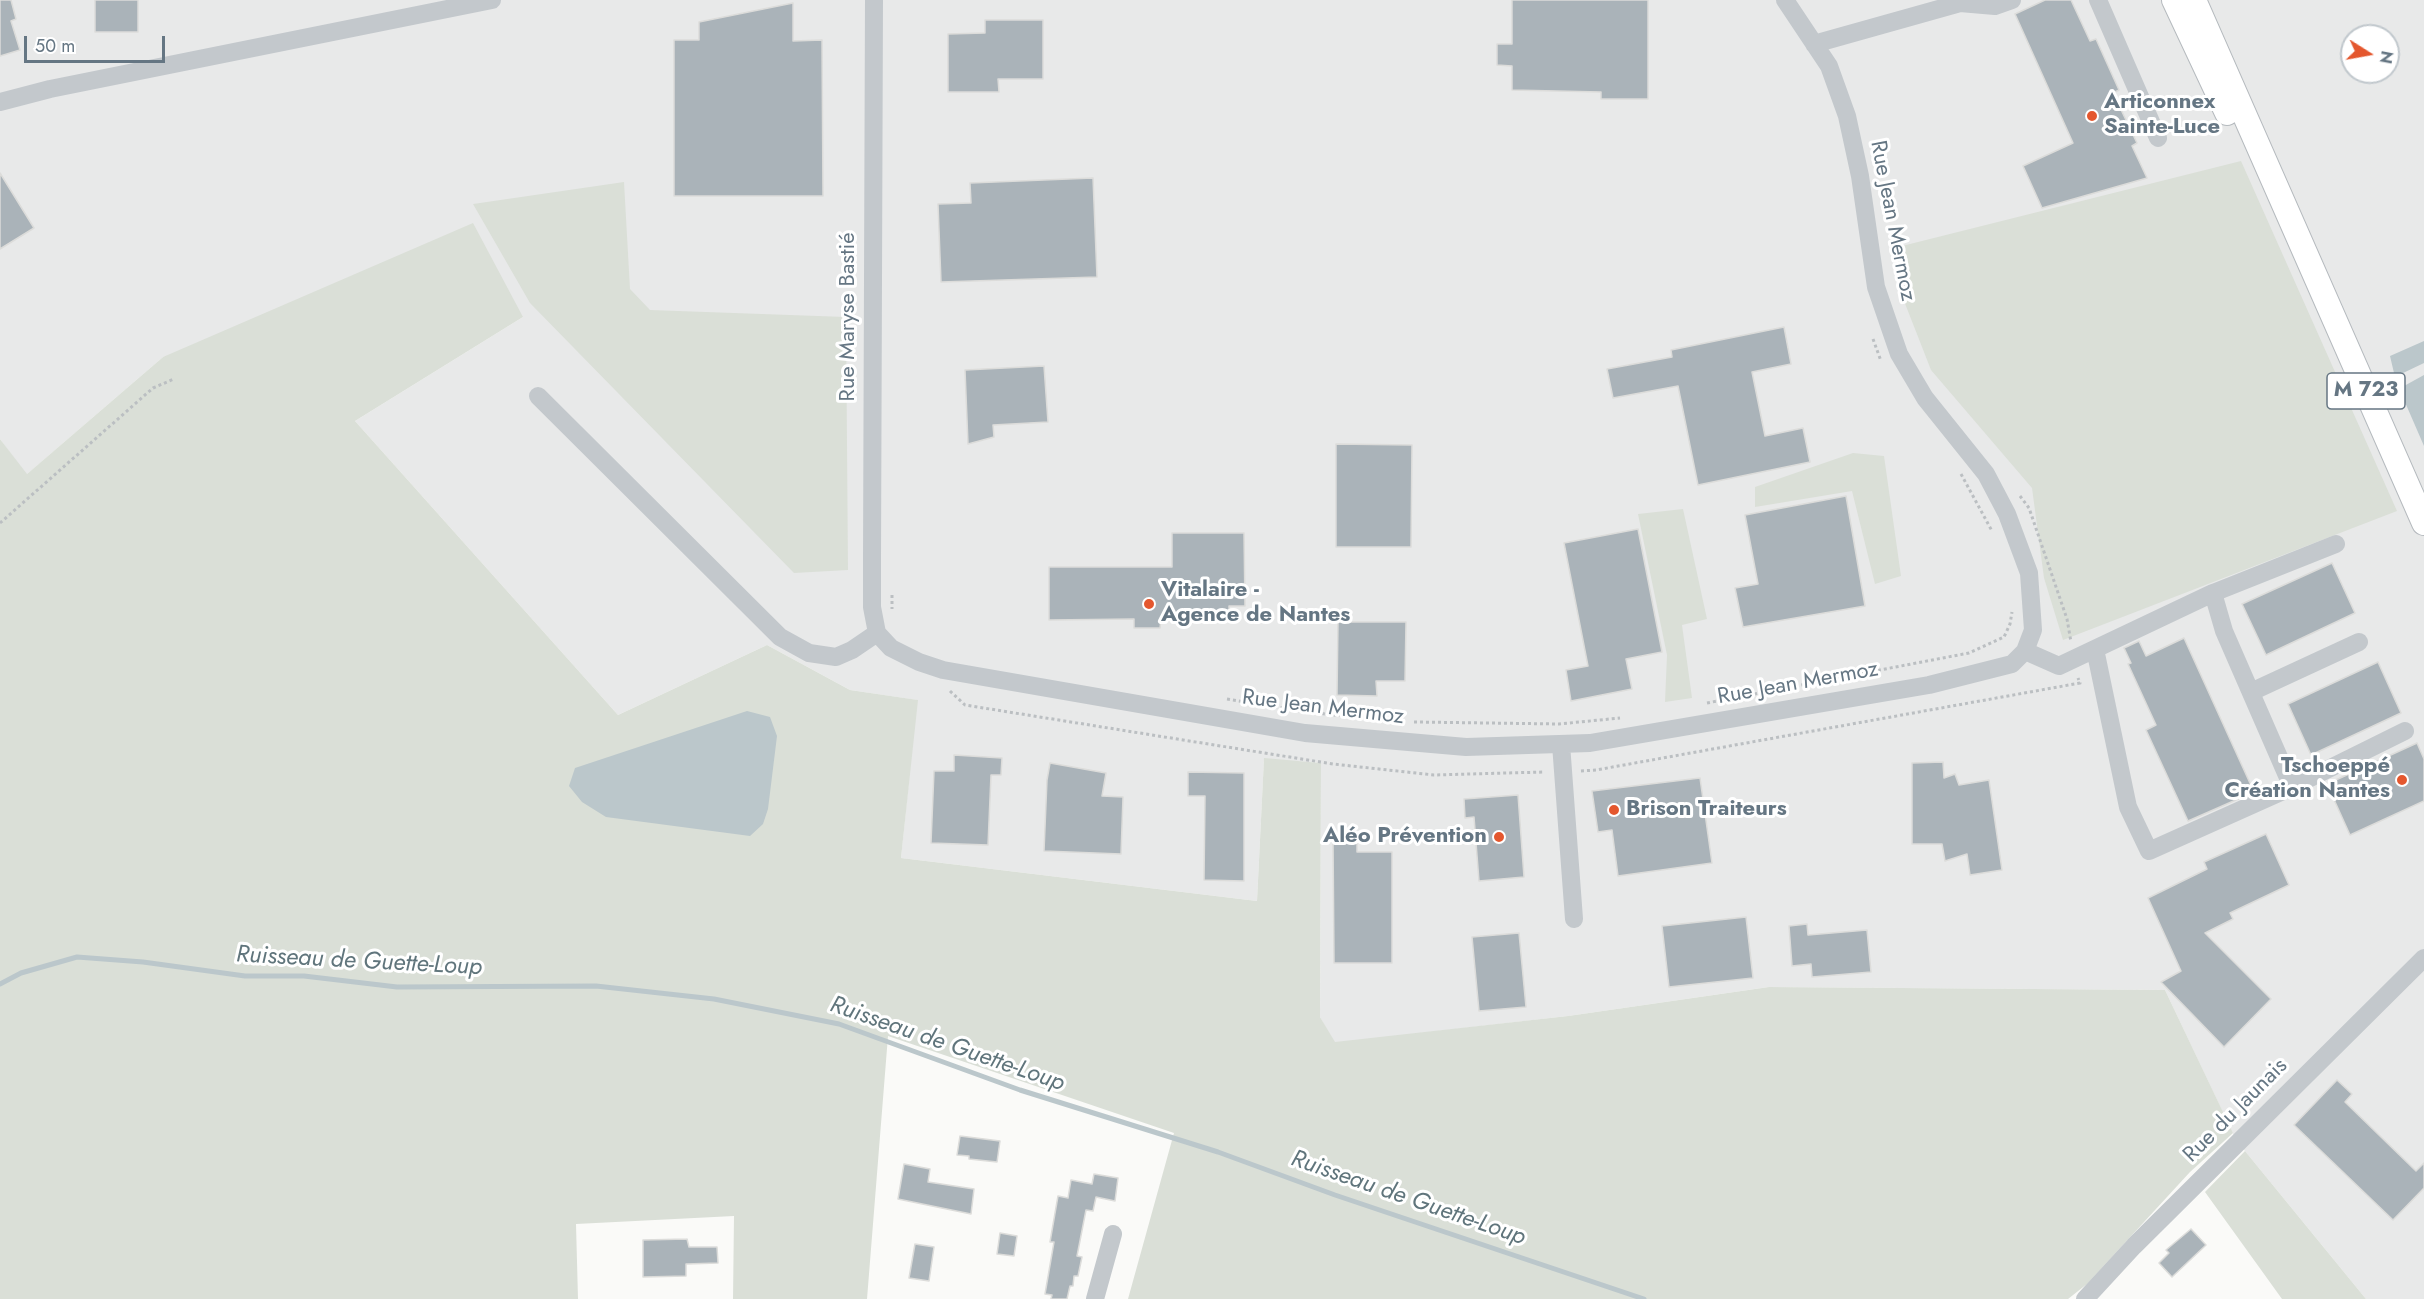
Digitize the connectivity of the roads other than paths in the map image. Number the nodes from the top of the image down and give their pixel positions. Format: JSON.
{"nodes":[{"id":1,"x":492,"y":0,"type":"edge"},
{"id":2,"x":873,"y":0,"type":"edge"},
{"id":3,"x":1785,"y":0,"type":"edge"},
{"id":4,"x":2012,"y":0,"type":"edge"},
{"id":5,"x":2098,"y":0,"type":"edge"},
{"id":6,"x":2174,"y":0,"type":"edge"},
{"id":7,"x":2194,"y":0,"type":"edge"},
{"id":8,"x":454,"y":4,"type":"edge"},
{"id":9,"x":1814,"y":44,"type":"junction"},
{"id":10,"x":0,"y":102,"type":"edge"},
{"id":11,"x":2158,"y":138,"type":"dead end"},
{"id":12,"x":2308,"y":260,"type":"junction"},
{"id":13,"x":538,"y":396,"type":"dead end"},
{"id":14,"x":2424,"y":523,"type":"edge"},
{"id":15,"x":2337,"y":544,"type":"dead end"},
{"id":16,"x":2213,"y":593,"type":"junction"},
{"id":17,"x":877,"y":633,"type":"junction"},
{"id":18,"x":2359,"y":642,"type":"dead end"},
{"id":19,"x":2095,"y":649,"type":"junction"},
{"id":20,"x":2025,"y":651,"type":"junction"},
{"id":21,"x":2251,"y":692,"type":"junction"},
{"id":22,"x":2405,"y":731,"type":"dead end"},
{"id":23,"x":1561,"y":744,"type":"junction"},
{"id":24,"x":2292,"y":787,"type":"junction"},
{"id":25,"x":1574,"y":919,"type":"dead end"},
{"id":26,"x":2424,"y":958,"type":"edge"},
{"id":27,"x":1113,"y":1234,"type":"dead end"},
{"id":28,"x":2090,"y":1298,"type":"edge"},
{"id":29,"x":1095,"y":1299,"type":"edge"}],
"edges":[{"from":1,"to":8,"type":"street"},
{"from":2,"to":17,"type":"street","name":"Rue Maryse Bastié"},
{"from":3,"to":9,"type":"street","name":"Rue Jean Mermoz"},
{"from":4,"to":9,"type":"street"},
{"from":5,"to":11,"type":"street"},
{"from":6,"to":12,"type":"main road","number":"M 723"},
{"from":7,"to":12,"type":"main road","number":"M 723"},
{"from":8,"to":10,"type":"street"},
{"from":9,"to":20,"type":"street","name":"Rue Jean Mermoz"},
{"from":12,"to":14,"type":"main road","number":"M 723"},
{"from":13,"to":17,"type":"street"},
{"from":15,"to":16,"type":"street"},
{"from":16,"to":19,"type":"street"},
{"from":16,"to":21,"type":"street"},
{"from":17,"to":23,"type":"street","name":"Rue Jean Mermoz"},
{"from":18,"to":21,"type":"street"},
{"from":19,"to":20,"type":"street"},
{"from":19,"to":24,"type":"street"},
{"from":20,"to":23,"type":"street","name":"Rue Jean Mermoz"},
{"from":21,"to":24,"type":"street"},
{"from":22,"to":24,"type":"street"},
{"from":23,"to":25,"type":"street"},
{"from":26,"to":28,"type":"street","name":"Rue du Jaunais"},
{"from":27,"to":29,"type":"street"}]}
